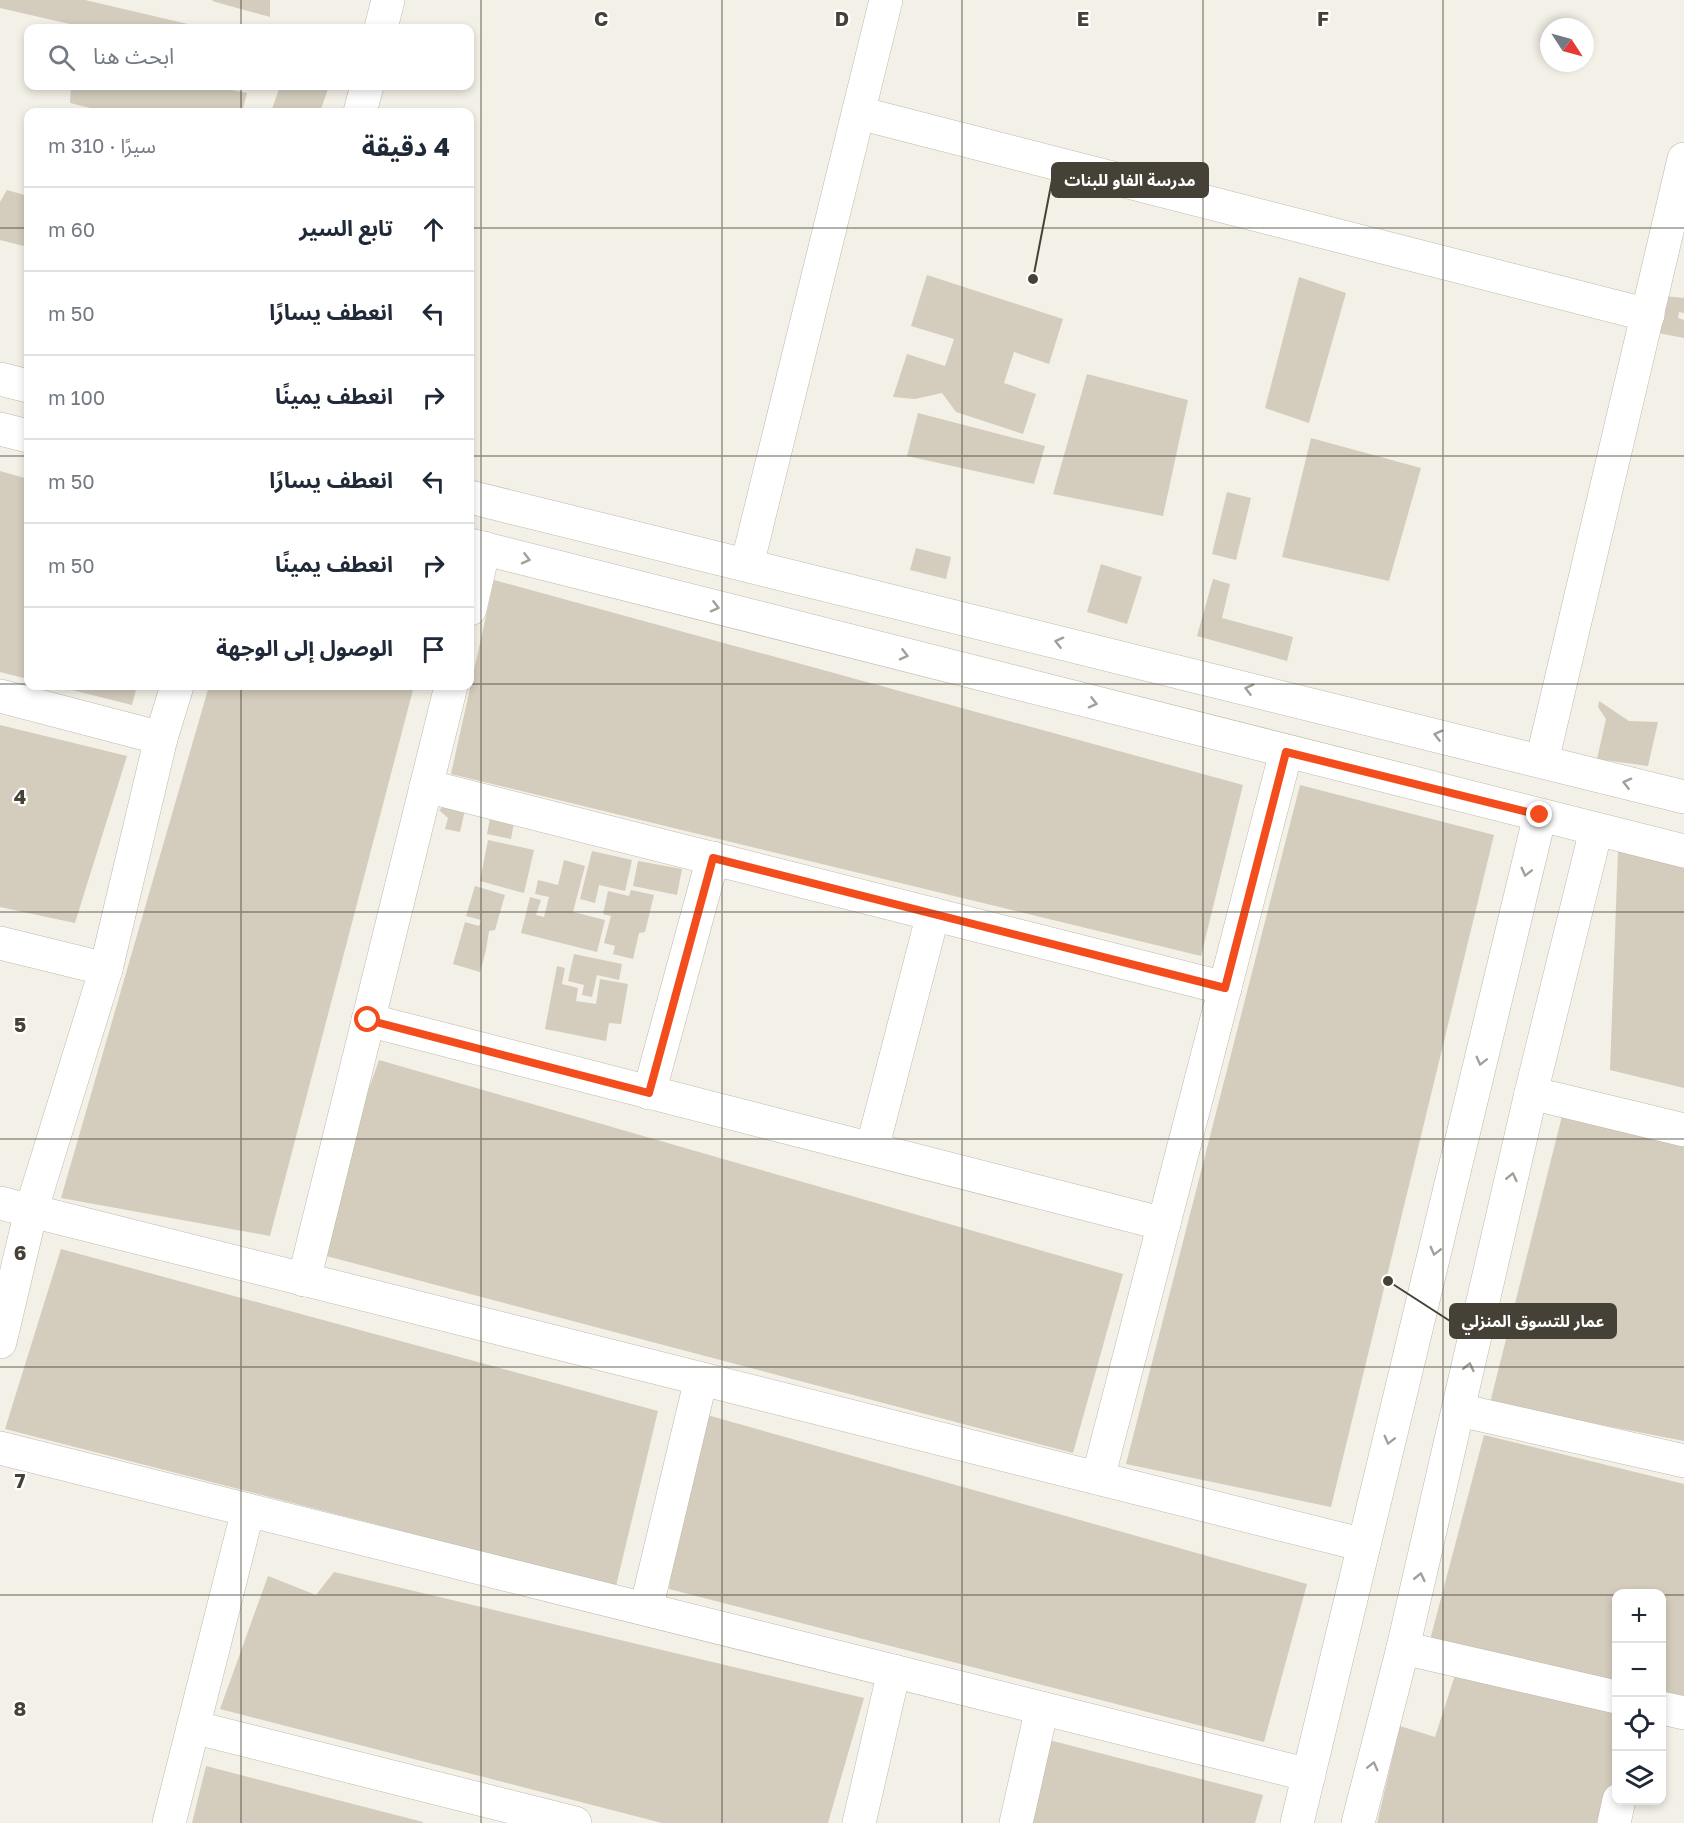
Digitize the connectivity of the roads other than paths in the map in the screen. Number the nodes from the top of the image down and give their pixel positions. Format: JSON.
{"nodes":[{"id":1,"x":388,"y":0,"type":"edge"},
{"id":2,"x":886,"y":0,"type":"edge"},
{"id":3,"x":382,"y":24,"type":"edge"},
{"id":4,"x":366,"y":90,"type":"edge"},
{"id":5,"x":361,"y":108,"type":"edge"},
{"id":6,"x":859,"y":113,"type":"junction"},
{"id":7,"x":1684,"y":159,"type":"edge"},
{"id":8,"x":1672,"y":262,"type":"edge"},
{"id":9,"x":1648,"y":315,"type":"junction"},
{"id":10,"x":0,"y":379,"type":"edge"},
{"id":11,"x":24,"y":385,"type":"edge"},
{"id":12,"x":0,"y":429,"type":"edge"},
{"id":13,"x":24,"y":435,"type":"edge"},
{"id":14,"x":474,"y":498,"type":"edge"},
{"id":15,"x":477,"y":547,"type":"edge"},
{"id":16,"x":747,"y":565,"type":"junction"},
{"id":17,"x":474,"y":574,"type":"edge"},
{"id":18,"x":176,"y":690,"type":"edge"},
{"id":19,"x":450,"y":690,"type":"edge"},
{"id":20,"x":0,"y":696,"type":"edge"},
{"id":21,"x":161,"y":738,"type":"junction"},
{"id":22,"x":1286,"y":752,"type":"junction"},
{"id":23,"x":1542,"y":761,"type":"junction"},
{"id":24,"x":426,"y":786,"type":"junction"},
{"id":25,"x":1684,"y":797,"type":"edge"},
{"id":26,"x":1540,"y":815,"type":"junction"},
{"id":27,"x":1596,"y":830,"type":"junction"},
{"id":28,"x":1684,"y":851,"type":"edge"},
{"id":29,"x":713,"y":858,"type":"junction"},
{"id":30,"x":933,"y":914,"type":"junction"},
{"id":31,"x":0,"y":943,"type":"edge"},
{"id":32,"x":106,"y":969,"type":"junction"},
{"id":33,"x":1225,"y":988,"type":"junction"},
{"id":34,"x":368,"y":1020,"type":"junction"},
{"id":35,"x":649,"y":1093,"type":"junction"},
{"id":36,"x":1531,"y":1093,"type":"junction"},
{"id":37,"x":1684,"y":1130,"type":"edge"},
{"id":38,"x":872,"y":1149,"type":"junction"},
{"id":39,"x":0,"y":1203,"type":"edge"},
{"id":40,"x":31,"y":1211,"type":"junction"},
{"id":41,"x":1164,"y":1224,"type":"junction"},
{"id":42,"x":304,"y":1280,"type":"junction"},
{"id":43,"x":0,"y":1342,"type":"edge"},
{"id":44,"x":701,"y":1379,"type":"junction"},
{"id":45,"x":1460,"y":1410,"type":"junction"},
{"id":46,"x":0,"y":1448,"type":"edge"},
{"id":47,"x":1684,"y":1461,"type":"edge"},
{"id":48,"x":1098,"y":1478,"type":"junction"},
{"id":49,"x":248,"y":1510,"type":"junction"},
{"id":50,"x":1364,"y":1545,"type":"junction"},
{"id":51,"x":646,"y":1609,"type":"junction"},
{"id":52,"x":1403,"y":1648,"type":"junction"},
{"id":53,"x":894,"y":1671,"type":"junction"},
{"id":54,"x":1612,"y":1696,"type":"edge"},
{"id":55,"x":1042,"y":1708,"type":"junction"},
{"id":56,"x":1666,"y":1709,"type":"edge"},
{"id":57,"x":1684,"y":1713,"type":"edge"},
{"id":58,"x":193,"y":1727,"type":"junction"},
{"id":59,"x":1309,"y":1775,"type":"junction"},
{"id":60,"x":1618,"y":1805,"type":"edge"},
{"id":61,"x":169,"y":1823,"type":"edge"},
{"id":62,"x":576,"y":1823,"type":"edge"},
{"id":63,"x":859,"y":1823,"type":"edge"},
{"id":64,"x":1016,"y":1823,"type":"edge"},
{"id":65,"x":1297,"y":1823,"type":"edge"},
{"id":66,"x":1358,"y":1823,"type":"edge"},
{"id":67,"x":1614,"y":1823,"type":"edge"}],
"edges":[{"from":1,"to":3,"type":"street"},
{"from":2,"to":6,"type":"street"},
{"from":4,"to":5,"type":"street"},
{"from":6,"to":9,"type":"street"},
{"from":6,"to":16,"type":"street"},
{"from":7,"to":8,"type":"street"},
{"from":8,"to":9,"type":"street"},
{"from":9,"to":23,"type":"street"},
{"from":10,"to":11,"type":"street"},
{"from":12,"to":13,"type":"street"},
{"from":14,"to":16,"type":"street"},
{"from":15,"to":17,"type":"street"},
{"from":15,"to":22,"type":"street","one_way":true},
{"from":23,"to":16,"type":"street","one_way":true},
{"from":18,"to":21,"type":"street"},
{"from":19,"to":24,"type":"street"},
{"from":20,"to":21,"type":"street"},
{"from":21,"to":32,"type":"street"},
{"from":22,"to":26,"type":"street"},
{"from":22,"to":33,"type":"street"},
{"from":25,"to":23,"type":"street","one_way":true},
{"from":24,"to":29,"type":"street"},
{"from":24,"to":34,"type":"street"},
{"from":26,"to":27,"type":"street"},
{"from":26,"to":50,"type":"street","one_way":true},
{"from":27,"to":28,"type":"street"},
{"from":27,"to":36,"type":"street"},
{"from":29,"to":30,"type":"street"},
{"from":29,"to":35,"type":"street"},
{"from":30,"to":33,"type":"street"},
{"from":30,"to":38,"type":"street"},
{"from":31,"to":32,"type":"street"},
{"from":32,"to":40,"type":"street"},
{"from":33,"to":41,"type":"street"},
{"from":34,"to":35,"type":"street"},
{"from":34,"to":42,"type":"street"},
{"from":35,"to":38,"type":"street"},
{"from":36,"to":37,"type":"street"},
{"from":45,"to":36,"type":"street","one_way":true},
{"from":38,"to":41,"type":"street"},
{"from":39,"to":40,"type":"street"},
{"from":40,"to":42,"type":"street"},
{"from":40,"to":43,"type":"street"},
{"from":41,"to":48,"type":"street"},
{"from":42,"to":44,"type":"street"},
{"from":44,"to":48,"type":"street"},
{"from":44,"to":51,"type":"street"},
{"from":45,"to":47,"type":"street"},
{"from":52,"to":45,"type":"street","one_way":true},
{"from":46,"to":49,"type":"street"},
{"from":48,"to":50,"type":"street"},
{"from":49,"to":51,"type":"street"},
{"from":49,"to":58,"type":"street"},
{"from":50,"to":59,"type":"street"},
{"from":51,"to":53,"type":"street"},
{"from":52,"to":54,"type":"street"},
{"from":66,"to":52,"type":"street","one_way":true},
{"from":53,"to":55,"type":"street"},
{"from":53,"to":63,"type":"street"},
{"from":55,"to":59,"type":"street"},
{"from":55,"to":64,"type":"street"},
{"from":56,"to":57,"type":"street"},
{"from":58,"to":61,"type":"street"},
{"from":58,"to":62,"type":"street"},
{"from":59,"to":65,"type":"street"},
{"from":60,"to":67,"type":"street"}]}
